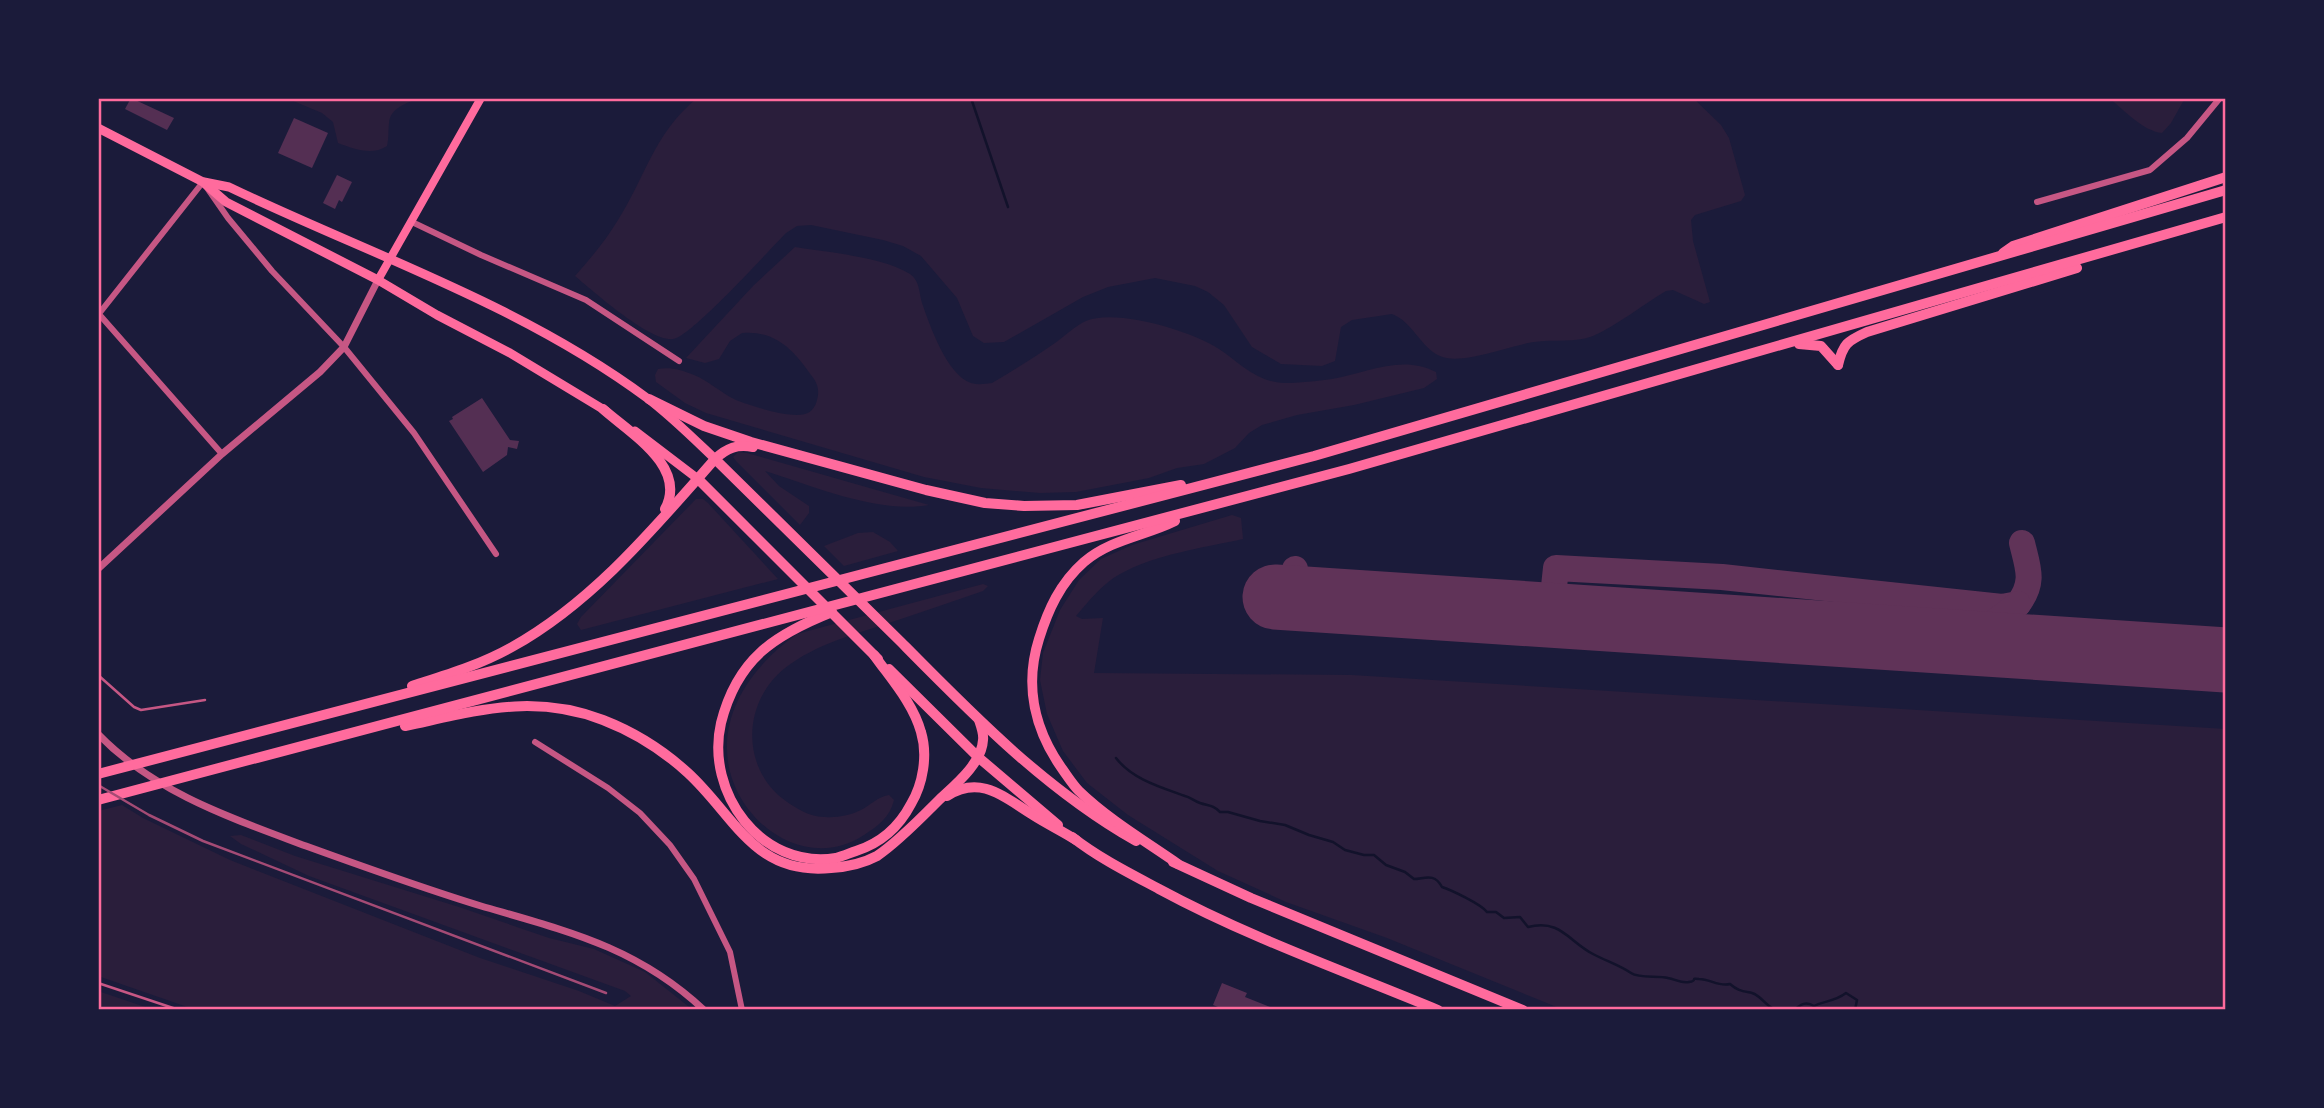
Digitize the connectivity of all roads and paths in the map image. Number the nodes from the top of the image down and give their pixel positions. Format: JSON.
{"nodes":[{"id":1,"x":481,"y":98,"type":"edge"},
{"id":2,"x":2220,"y":98,"type":"edge"},
{"id":3,"x":98,"y":128,"type":"edge"},
{"id":4,"x":2226,"y":177,"type":"edge"},
{"id":5,"x":203,"y":182,"type":"junction"},
{"id":6,"x":2226,"y":190,"type":"edge"},
{"id":7,"x":2037,"y":202,"type":"dead end"},
{"id":8,"x":2226,"y":217,"type":"edge"},
{"id":9,"x":412,"y":222,"type":"junction"},
{"id":10,"x":2112,"y":251,"type":"junction"},
{"id":11,"x":388,"y":259,"type":"junction"},
{"id":12,"x":1995,"y":259,"type":"junction"},
{"id":13,"x":378,"y":280,"type":"junction"},
{"id":14,"x":98,"y":314,"type":"edge"},
{"id":15,"x":1786,"y":344,"type":"junction"},
{"id":16,"x":344,"y":347,"type":"junction"},
{"id":17,"x":679,"y":361,"type":"dead end"},
{"id":18,"x":649,"y":399,"type":"junction"},
{"id":19,"x":603,"y":409,"type":"junction"},
{"id":20,"x":222,"y":454,"type":"junction"},
{"id":21,"x":715,"y":458,"type":"junction"},
{"id":22,"x":818,"y":461,"type":"junction"},
{"id":23,"x":1242,"y":475,"type":"junction"},
{"id":24,"x":698,"y":479,"type":"junction"},
{"id":25,"x":1194,"y":511,"type":"junction"},
{"id":26,"x":657,"y":524,"type":"junction"},
{"id":27,"x":496,"y":554,"type":"dead end"},
{"id":28,"x":100,"y":563,"type":"edge"},
{"id":29,"x":877,"y":594,"type":"junction"},
{"id":30,"x":874,"y":655,"type":"junction"},
{"id":31,"x":98,"y":675,"type":"edge"},
{"id":32,"x":205,"y":700,"type":"dead end"},
{"id":33,"x":317,"y":717,"type":"junction"},
{"id":34,"x":979,"y":720,"type":"junction"},
{"id":35,"x":98,"y":734,"type":"edge"},
{"id":36,"x":344,"y":735,"type":"junction"},
{"id":37,"x":536,"y":742,"type":"dead end"},
{"id":38,"x":978,"y":757,"type":"junction"},
{"id":39,"x":98,"y":774,"type":"edge"},
{"id":40,"x":98,"y":800,"type":"edge"},
{"id":41,"x":933,"y":806,"type":"junction"},
{"id":42,"x":1076,"y":840,"type":"junction"},
{"id":43,"x":1178,"y":864,"type":"junction"},
{"id":44,"x":98,"y":983,"type":"edge"},
{"id":45,"x":178,"y":1010,"type":"edge"},
{"id":46,"x":704,"y":1010,"type":"edge"},
{"id":47,"x":742,"y":1010,"type":"edge"},
{"id":48,"x":1438,"y":1010,"type":"edge"},
{"id":49,"x":1523,"y":1010,"type":"edge"}],
"edges":[{"from":1,"to":9,"type":"main road"},
{"from":2,"to":7,"type":"street"},
{"from":3,"to":5,"type":"main road"},
{"from":4,"to":12,"type":"highway"},
{"from":5,"to":11,"type":"main road"},
{"from":5,"to":13,"type":"main road"},
{"from":5,"to":14,"type":"street"},
{"from":5,"to":16,"type":"street"},
{"from":6,"to":12,"type":"highway"},
{"from":8,"to":10,"type":"highway"},
{"from":9,"to":11,"type":"main road"},
{"from":9,"to":17,"type":"street"},
{"from":10,"to":15,"type":"highway"},
{"from":10,"to":15,"type":"highway"},
{"from":11,"to":13,"type":"main road"},
{"from":11,"to":18,"type":"main road"},
{"from":12,"to":23,"type":"highway"},
{"from":13,"to":16,"type":"street"},
{"from":13,"to":19,"type":"main road"},
{"from":14,"to":20,"type":"street"},
{"from":15,"to":25,"type":"highway"},
{"from":16,"to":20,"type":"street"},
{"from":16,"to":27,"type":"street"},
{"from":18,"to":21,"type":"main road"},
{"from":18,"to":22,"type":"highway"},
{"from":19,"to":24,"type":"main road"},
{"from":19,"to":26,"type":"highway"},
{"from":20,"to":28,"type":"street"},
{"from":21,"to":22,"type":"highway"},
{"from":21,"to":24,"type":"highway"},
{"from":21,"to":34,"type":"highway"},
{"from":22,"to":23,"type":"highway"},
{"from":23,"to":33,"type":"highway"},
{"from":24,"to":26,"type":"highway"},
{"from":24,"to":30,"type":"highway"},
{"from":25,"to":29,"type":"highway"},
{"from":25,"to":43,"type":"highway"},
{"from":26,"to":33,"type":"highway"},
{"from":29,"to":30,"type":"highway"},
{"from":29,"to":36,"type":"highway"},
{"from":30,"to":38,"type":"highway"},
{"from":31,"to":32,"type":"lane"},
{"from":33,"to":39,"type":"highway"},
{"from":34,"to":38,"type":"highway"},
{"from":34,"to":43,"type":"highway"},
{"from":35,"to":46,"type":"street"},
{"from":36,"to":40,"type":"highway"},
{"from":36,"to":41,"type":"highway"},
{"from":37,"to":47,"type":"street"},
{"from":38,"to":41,"type":"highway"},
{"from":38,"to":42,"type":"highway"},
{"from":41,"to":42,"type":"highway"},
{"from":42,"to":48,"type":"highway"},
{"from":43,"to":49,"type":"highway"},
{"from":44,"to":45,"type":"lane"}]}
